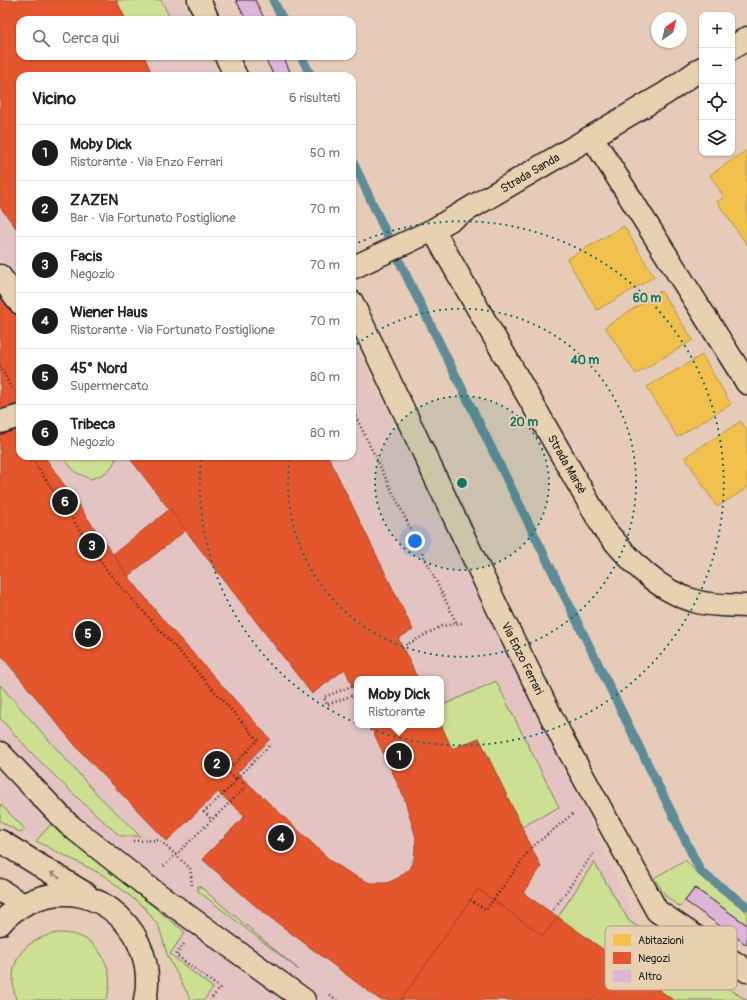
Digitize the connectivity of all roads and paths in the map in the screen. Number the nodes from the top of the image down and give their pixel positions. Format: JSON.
{"nodes":[{"id":1,"x":199,"y":0,"type":"edge"},
{"id":2,"x":206,"y":16,"type":"edge"},
{"id":3,"x":747,"y":38,"type":"edge"},
{"id":4,"x":735,"y":46,"type":"edge"},
{"id":5,"x":228,"y":60,"type":"edge"},
{"id":6,"x":699,"y":70,"type":"edge"},
{"id":7,"x":234,"y":72,"type":"edge"},
{"id":8,"x":592,"y":137,"type":"junction"},
{"id":9,"x":425,"y":234,"type":"junction"},
{"id":10,"x":356,"y":266,"type":"edge"},
{"id":11,"x":0,"y":276,"type":"edge"},
{"id":12,"x":16,"y":298,"type":"edge"},
{"id":13,"x":356,"y":310,"type":"edge"},
{"id":14,"x":747,"y":383,"type":"edge"},
{"id":15,"x":16,"y":417,"type":"edge"},
{"id":16,"x":356,"y":417,"type":"edge"},
{"id":17,"x":0,"y":422,"type":"edge"},
{"id":18,"x":33,"y":460,"type":"edge"},
{"id":19,"x":747,"y":606,"type":"edge"},
{"id":20,"x":462,"y":623,"type":"dead end"},
{"id":21,"x":457,"y":624,"type":"junction"},
{"id":22,"x":402,"y":647,"type":"dead end"},
{"id":23,"x":352,"y":686,"type":"dead end"},
{"id":24,"x":353,"y":695,"type":"dead end"},
{"id":25,"x":271,"y":744,"type":"dead end"},
{"id":26,"x":0,"y":753,"type":"edge"},
{"id":27,"x":593,"y":798,"type":"junction"},
{"id":28,"x":212,"y":820,"type":"junction"},
{"id":29,"x":610,"y":829,"type":"junction"},
{"id":30,"x":0,"y":841,"type":"edge"},
{"id":31,"x":162,"y":868,"type":"dead end"},
{"id":32,"x":0,"y":890,"type":"edge"},
{"id":33,"x":470,"y":900,"type":"dead end"},
{"id":34,"x":101,"y":903,"type":"junction"},
{"id":35,"x":23,"y":904,"type":"junction"},
{"id":36,"x":551,"y":913,"type":"dead end"},
{"id":37,"x":0,"y":924,"type":"edge"},
{"id":38,"x":680,"y":926,"type":"edge"},
{"id":39,"x":186,"y":942,"type":"dead end"},
{"id":40,"x":737,"y":964,"type":"edge"},
{"id":41,"x":747,"y":971,"type":"edge"},
{"id":42,"x":146,"y":1000,"type":"edge"},
{"id":43,"x":210,"y":1000,"type":"edge"},
{"id":44,"x":304,"y":1000,"type":"edge"}],
"edges":[{"from":1,"to":2,"type":"street"},
{"from":3,"to":4,"type":"street"},
{"from":5,"to":7,"type":"street"},
{"from":6,"to":8,"type":"street","name":"Strada Sanda"},
{"from":8,"to":9,"type":"street","name":"Strada Sanda"},
{"from":8,"to":14,"type":"street"},
{"from":9,"to":10,"type":"street","name":"Strada Sanda"},
{"from":9,"to":19,"type":"street","name":"Strada Marsè"},
{"from":11,"to":12,"type":"street"},
{"from":13,"to":27,"type":"street","name":"Via Enzo Ferrari"},
{"from":15,"to":17,"type":"street"},
{"from":16,"to":21,"type":"path"},
{"from":18,"to":28,"type":"path"},
{"from":20,"to":21,"type":"path"},
{"from":21,"to":22,"type":"path"},
{"from":23,"to":24,"type":"path"},
{"from":25,"to":28,"type":"path"},
{"from":26,"to":44,"type":"street"},
{"from":27,"to":29,"type":"street","name":"Via Enzo Ferrari"},
{"from":27,"to":33,"type":"path"},
{"from":28,"to":31,"type":"path"},
{"from":29,"to":36,"type":"path"},
{"from":29,"to":38,"type":"street","name":"Via Enzo Ferrari"},
{"from":34,"to":30,"type":"street","one_way":true},
{"from":32,"to":35,"type":"street"},
{"from":34,"to":35,"type":"street"},
{"from":34,"to":42,"type":"street"},
{"from":35,"to":37,"type":"street"},
{"from":39,"to":43,"type":"path"},
{"from":40,"to":41,"type":"street","name":"Via Enzo Ferrari"}]}
